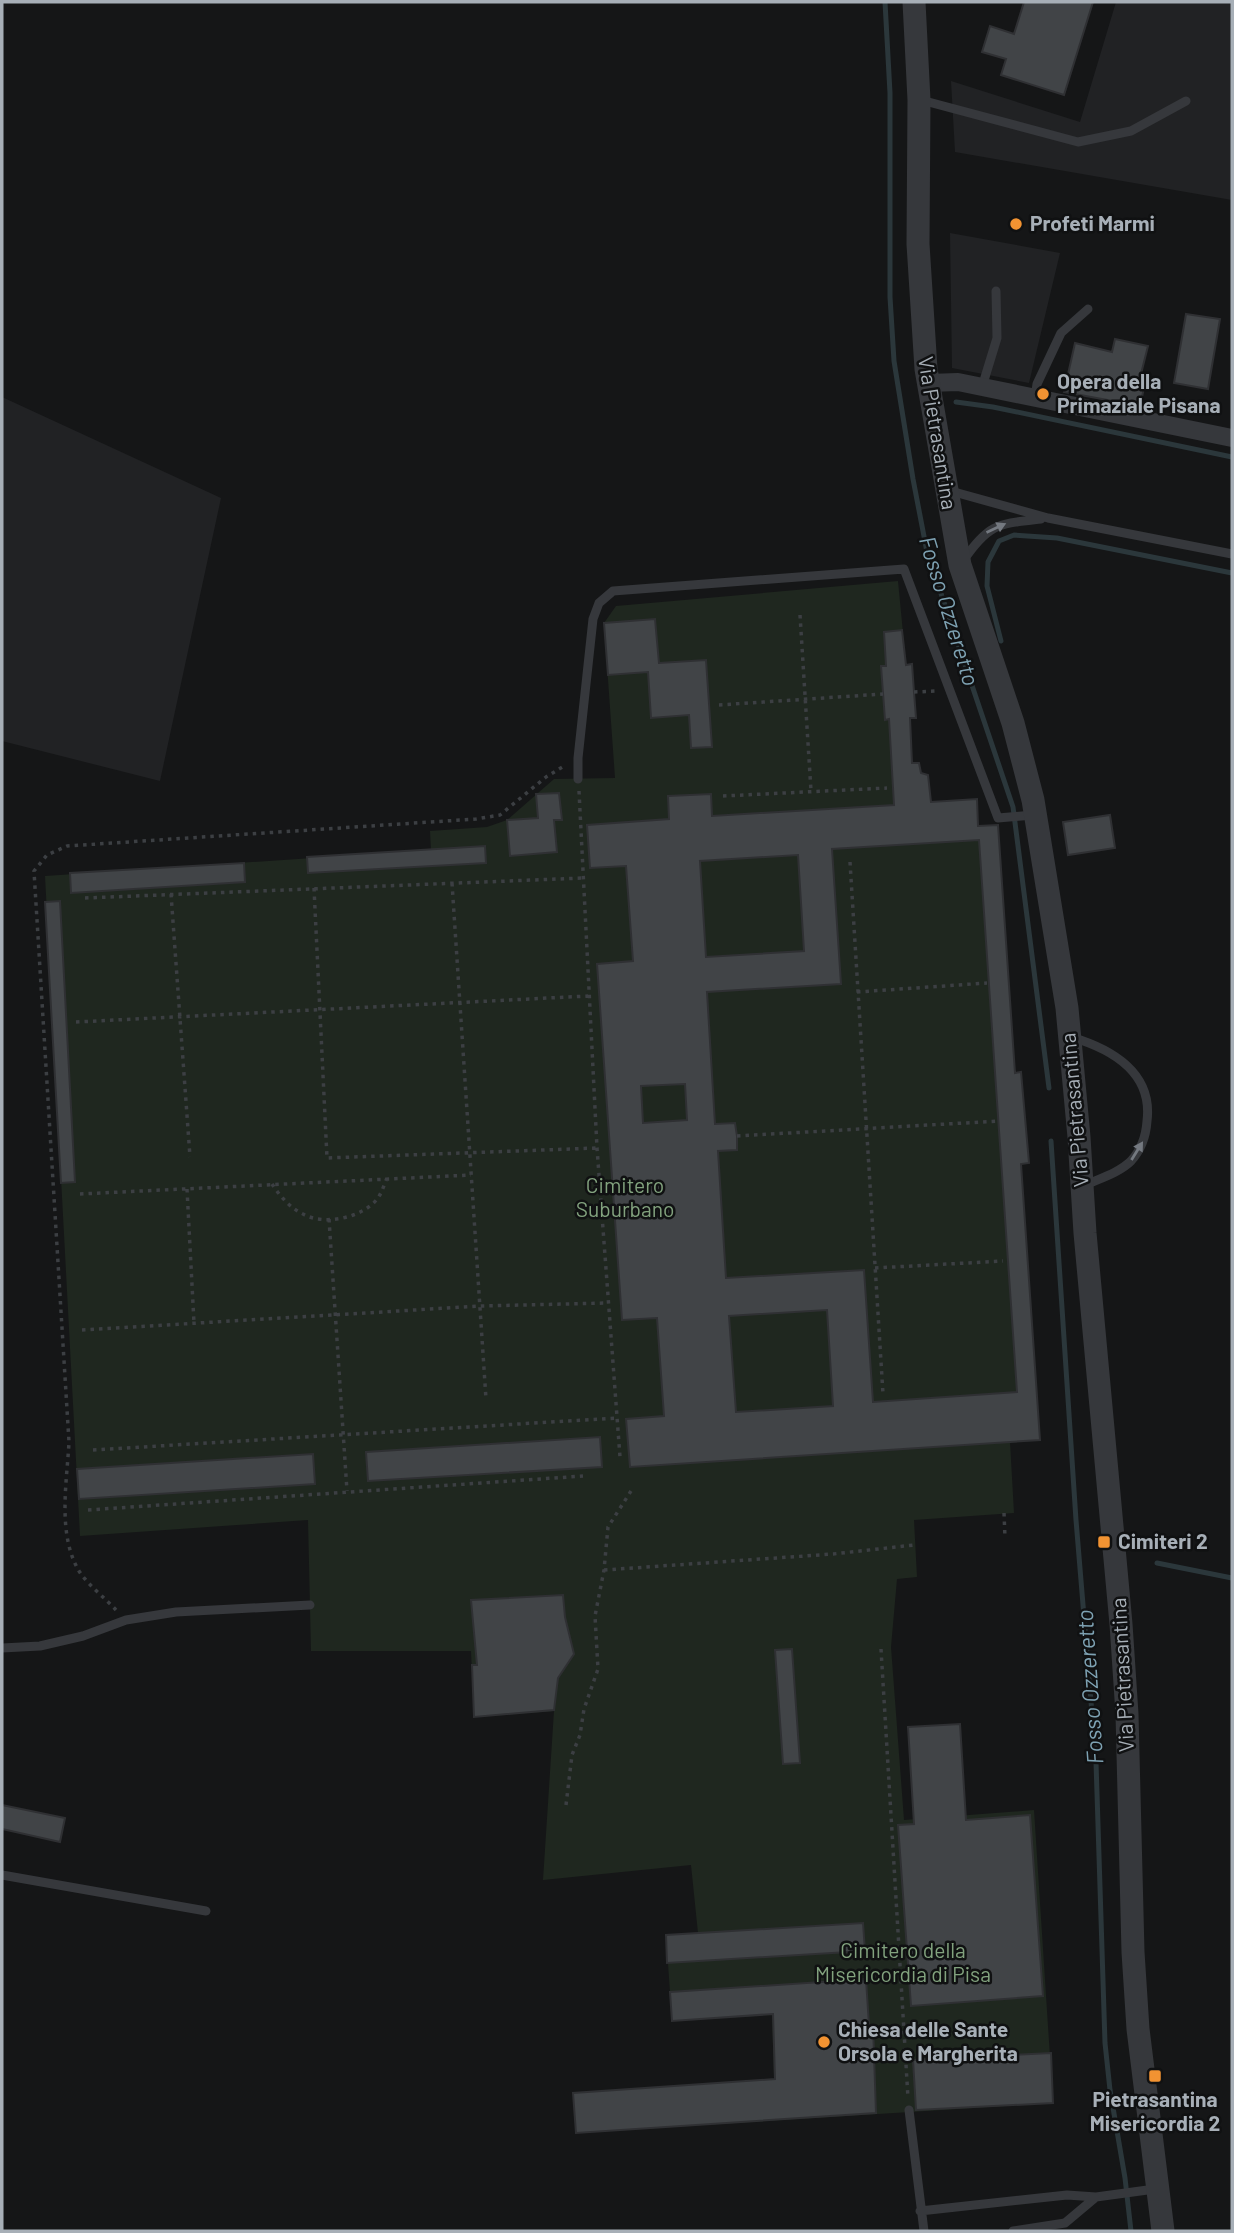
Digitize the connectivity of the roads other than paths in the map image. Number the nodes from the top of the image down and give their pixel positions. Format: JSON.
{"nodes":[{"id":1,"x":914,"y":2,"type":"edge"},
{"id":2,"x":919,"y":100,"type":"junction"},
{"id":3,"x":1186,"y":101,"type":"dead end"},
{"id":4,"x":996,"y":290,"type":"dead end"},
{"id":5,"x":1088,"y":309,"type":"dead end"},
{"id":6,"x":929,"y":383,"type":"junction"},
{"id":7,"x":982,"y":387,"type":"junction"},
{"id":8,"x":1035,"y":398,"type":"junction"},
{"id":9,"x":1232,"y":438,"type":"edge"},
{"id":10,"x":945,"y":489,"type":"junction"},
{"id":11,"x":1048,"y":518,"type":"junction"},
{"id":12,"x":1232,"y":554,"type":"edge"},
{"id":13,"x":960,"y":565,"type":"junction"},
{"id":14,"x":578,"y":779,"type":"road end"},
{"id":15,"x":1031,"y":815,"type":"junction"},
{"id":16,"x":1069,"y":1037,"type":"junction"},
{"id":17,"x":1081,"y":1187,"type":"junction"},
{"id":18,"x":310,"y":1605,"type":"dead end"},
{"id":19,"x":2,"y":1648,"type":"edge"},
{"id":20,"x":2,"y":1875,"type":"edge"},
{"id":21,"x":206,"y":1911,"type":"dead end"},
{"id":22,"x":909,"y":2110,"type":"road end"},
{"id":23,"x":1149,"y":2190,"type":"junction"},
{"id":24,"x":1096,"y":2197,"type":"junction"},
{"id":25,"x":920,"y":2211,"type":"junction"},
{"id":26,"x":924,"y":2231,"type":"edge"},
{"id":27,"x":1013,"y":2231,"type":"edge"},
{"id":28,"x":1163,"y":2231,"type":"edge"}],
"edges":[{"from":1,"to":2,"type":"street","name":"Via Pietrasantina"},
{"from":2,"to":3,"type":"lane"},
{"from":2,"to":6,"type":"street","name":"Via Pietrasantina"},
{"from":4,"to":7,"type":"lane"},
{"from":5,"to":8,"type":"lane"},
{"from":6,"to":7,"type":"street"},
{"from":6,"to":10,"type":"street","name":"Via Pietrasantina"},
{"from":7,"to":8,"type":"street"},
{"from":8,"to":9,"type":"street"},
{"from":10,"to":11,"type":"lane"},
{"from":10,"to":13,"type":"street","name":"Via Pietrasantina"},
{"from":11,"to":12,"type":"lane"},
{"from":13,"to":11,"type":"lane","one_way":true},
{"from":13,"to":15,"type":"street","name":"Via Pietrasantina"},
{"from":14,"to":15,"type":"lane"},
{"from":15,"to":16,"type":"street","name":"Via Pietrasantina"},
{"from":16,"to":17,"type":"street","name":"Via Pietrasantina"},
{"from":17,"to":16,"type":"lane","one_way":true},
{"from":17,"to":23,"type":"street","name":"Via Pietrasantina"},
{"from":18,"to":19,"type":"lane"},
{"from":20,"to":21,"type":"lane"},
{"from":22,"to":25,"type":"lane"},
{"from":23,"to":24,"type":"lane"},
{"from":23,"to":28,"type":"street","name":"Via Pietrasantina"},
{"from":24,"to":25,"type":"lane"},
{"from":24,"to":27,"type":"lane"},
{"from":25,"to":26,"type":"lane"}]}
